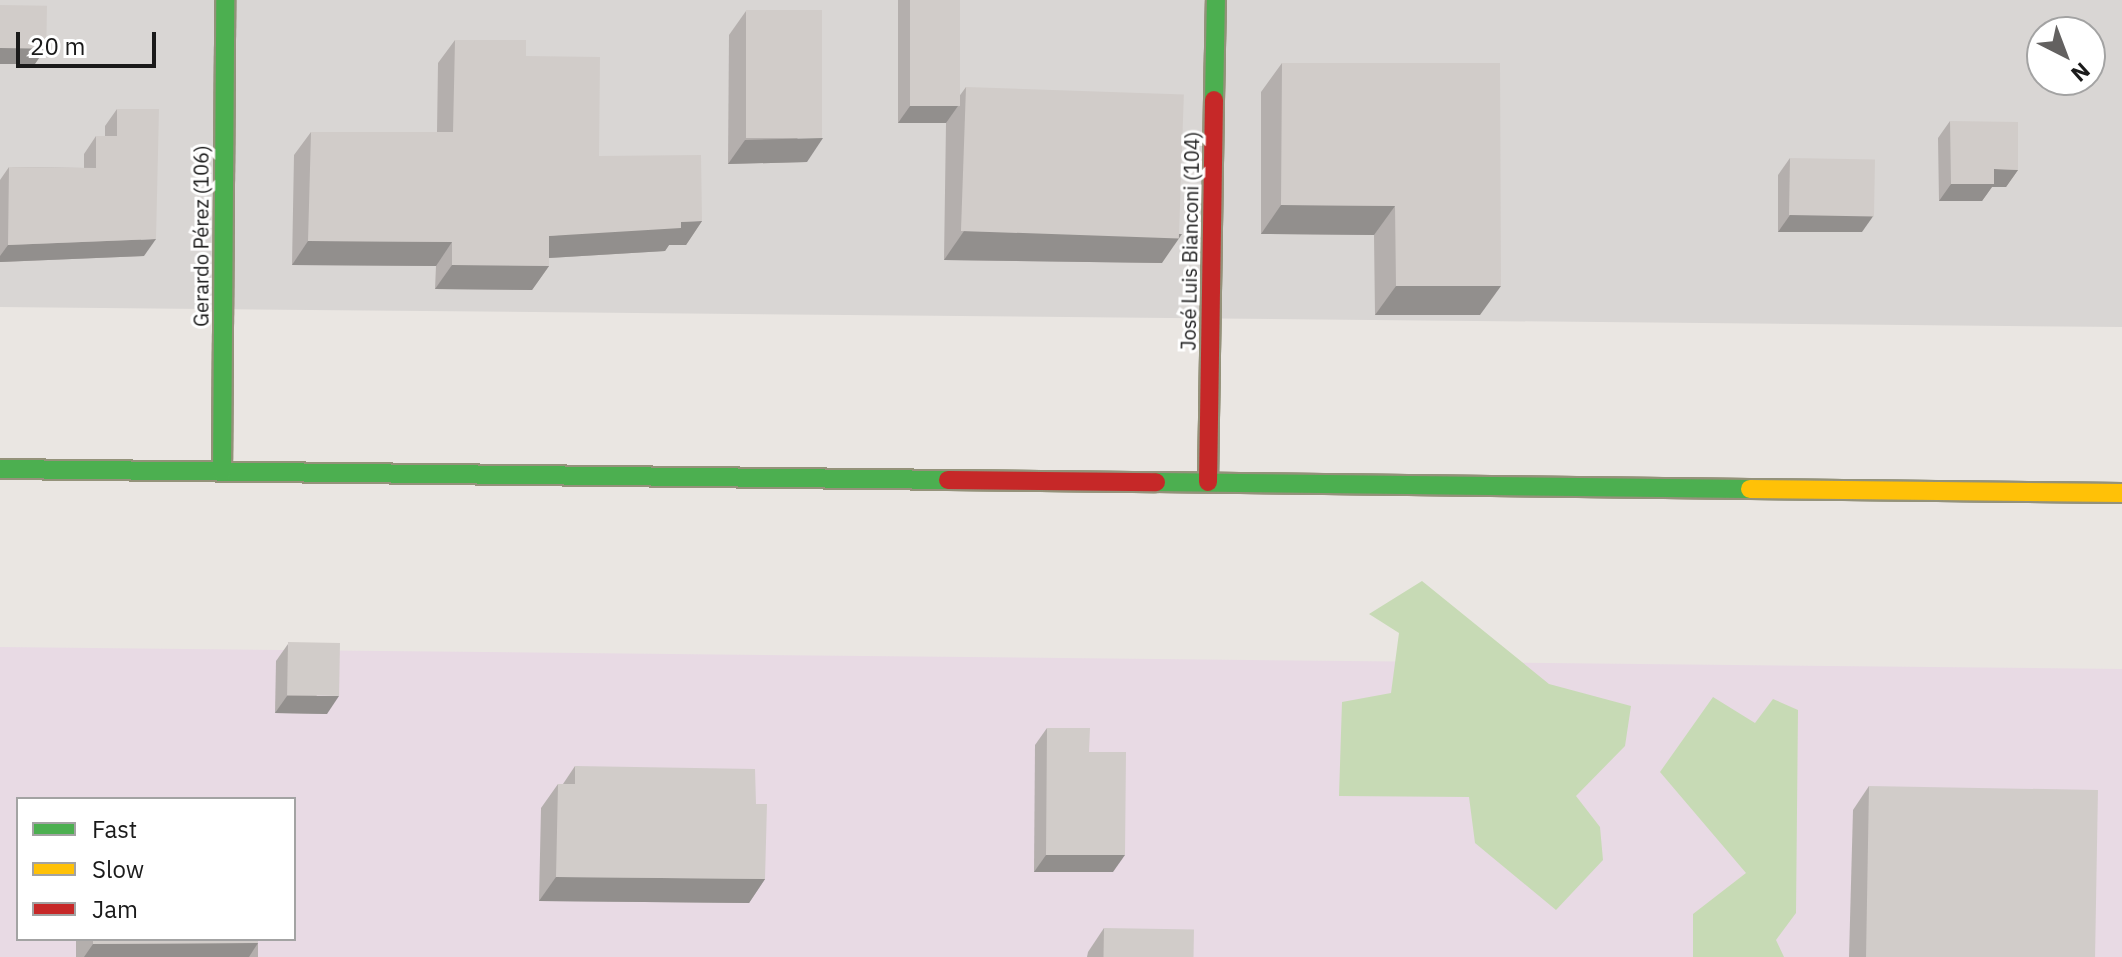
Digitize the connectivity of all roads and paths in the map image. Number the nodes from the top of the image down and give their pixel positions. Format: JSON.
{"nodes":[{"id":1,"x":225,"y":0,"type":"edge"},
{"id":2,"x":1216,"y":0,"type":"edge"},
{"id":3,"x":0,"y":469,"type":"edge"},
{"id":4,"x":222,"y":472,"type":"junction"},
{"id":5,"x":1208,"y":482,"type":"junction"},
{"id":6,"x":2122,"y":493,"type":"edge"}],
"edges":[{"from":1,"to":4,"type":"main road","name":"Gerardo Pérez (106)"},
{"from":2,"to":5,"type":"main road","name":"José Luis Bianconi (104)"},
{"from":3,"to":4,"type":"main road"},
{"from":4,"to":5,"type":"main road"},
{"from":5,"to":6,"type":"main road"}]}
